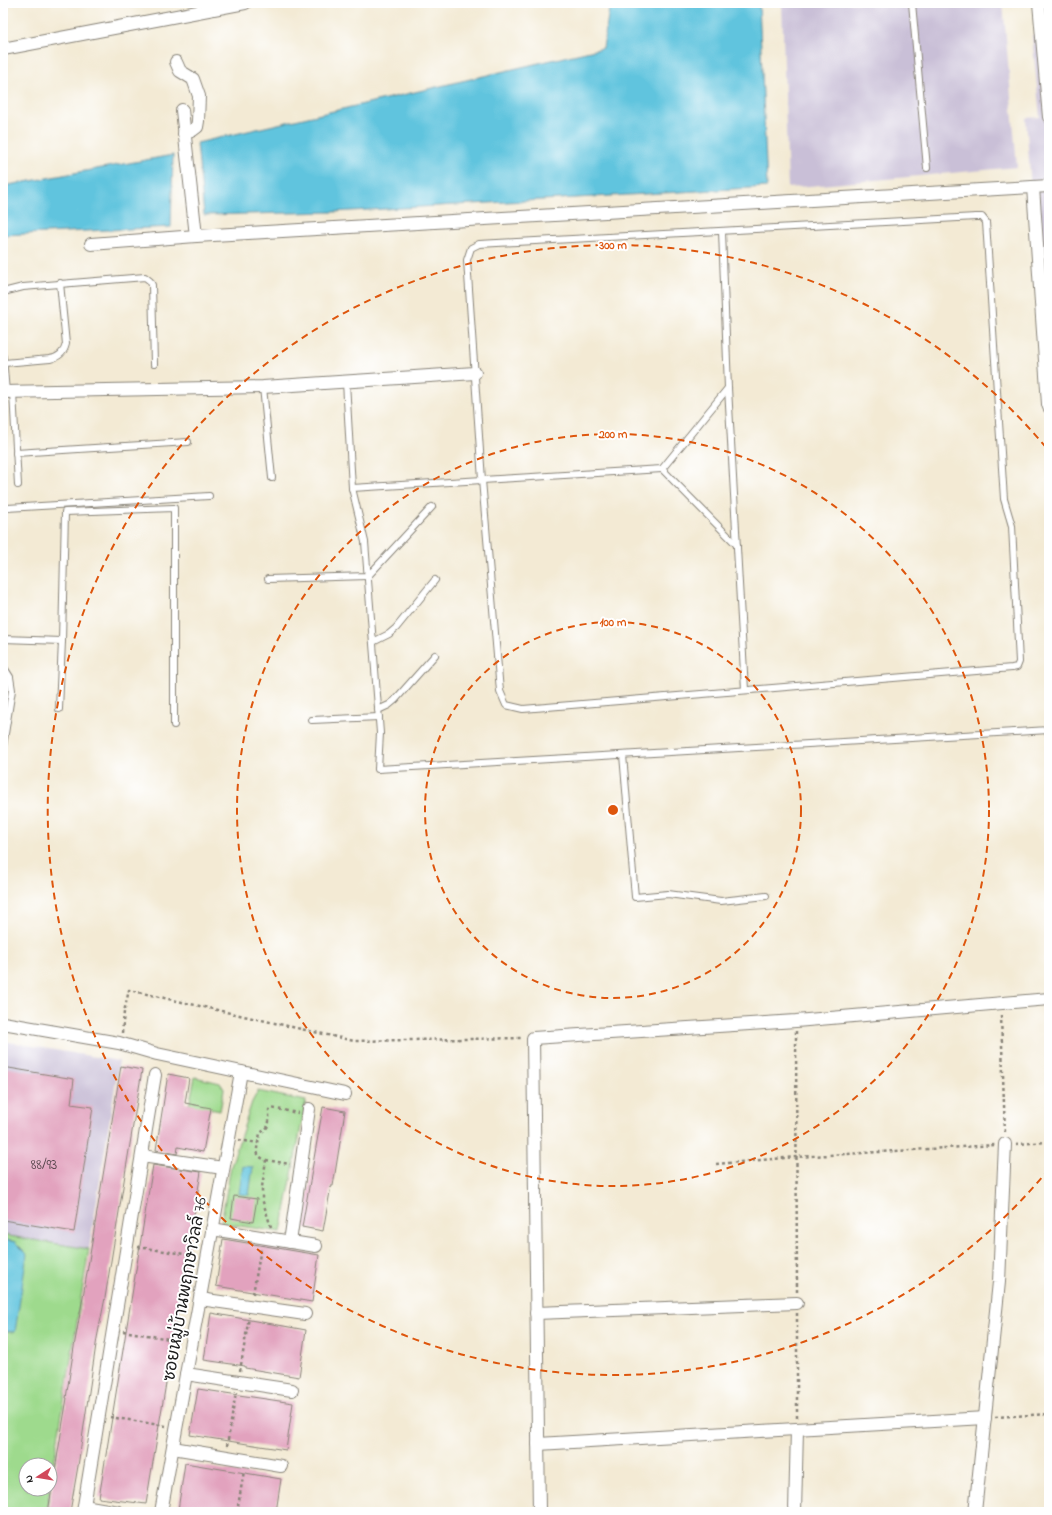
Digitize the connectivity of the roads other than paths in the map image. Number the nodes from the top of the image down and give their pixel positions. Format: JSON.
{"nodes":[{"id":1,"x":245,"y":3,"type":"edge"},
{"id":2,"x":912,"y":3,"type":"edge"},
{"id":3,"x":1039,"y":3,"type":"edge"},
{"id":4,"x":1046,"y":42,"type":"edge"},
{"id":5,"x":3,"y":49,"type":"edge"},
{"id":6,"x":176,"y":62,"type":"dead end"},
{"id":7,"x":182,"y":110,"type":"dead end"},
{"id":8,"x":1049,"y":117,"type":"edge"},
{"id":9,"x":184,"y":134,"type":"junction"},
{"id":10,"x":927,"y":168,"type":"dead end"},
{"id":11,"x":1049,"y":186,"type":"edge"},
{"id":12,"x":1033,"y":187,"type":"junction"},
{"id":13,"x":722,"y":231,"type":"junction"},
{"id":14,"x":196,"y":236,"type":"junction"},
{"id":15,"x":91,"y":244,"type":"dead end"},
{"id":16,"x":60,"y":283,"type":"junction"},
{"id":17,"x":3,"y":292,"type":"edge"},
{"id":18,"x":3,"y":357,"type":"edge"},
{"id":19,"x":4,"y":363,"type":"edge"},
{"id":20,"x":154,"y":364,"type":"dead end"},
{"id":21,"x":474,"y":373,"type":"junction"},
{"id":22,"x":346,"y":382,"type":"junction"},
{"id":23,"x":263,"y":387,"type":"junction"},
{"id":24,"x":728,"y":388,"type":"junction"},
{"id":25,"x":7,"y":392,"type":"edge"},
{"id":26,"x":1049,"y":407,"type":"edge"},
{"id":27,"x":188,"y":442,"type":"dead end"},
{"id":28,"x":16,"y":453,"type":"junction"},
{"id":29,"x":662,"y":469,"type":"junction"},
{"id":30,"x":272,"y":478,"type":"dead end"},
{"id":31,"x":482,"y":480,"type":"junction"},
{"id":32,"x":18,"y":485,"type":"dead end"},
{"id":33,"x":352,"y":488,"type":"junction"},
{"id":34,"x":209,"y":496,"type":"dead end"},
{"id":35,"x":3,"y":507,"type":"edge"},
{"id":36,"x":432,"y":507,"type":"dead end"},
{"id":37,"x":737,"y":545,"type":"junction"},
{"id":38,"x":368,"y":576,"type":"junction"},
{"id":39,"x":268,"y":579,"type":"dead end"},
{"id":40,"x":435,"y":580,"type":"dead end"},
{"id":41,"x":3,"y":639,"type":"edge"},
{"id":42,"x":62,"y":642,"type":"junction"},
{"id":43,"x":373,"y":642,"type":"junction"},
{"id":44,"x":434,"y":655,"type":"dead end"},
{"id":45,"x":3,"y":666,"type":"edge"},
{"id":46,"x":745,"y":690,"type":"junction"},
{"id":47,"x":59,"y":709,"type":"dead end"},
{"id":48,"x":378,"y":710,"type":"junction"},
{"id":49,"x":379,"y":717,"type":"junction"},
{"id":50,"x":312,"y":720,"type":"dead end"},
{"id":51,"x":174,"y":725,"type":"dead end"},
{"id":52,"x":1049,"y":730,"type":"edge"},
{"id":53,"x":3,"y":746,"type":"edge"},
{"id":54,"x":623,"y":755,"type":"junction"},
{"id":55,"x":766,"y":896,"type":"dead end"},
{"id":56,"x":1049,"y":999,"type":"edge"},
{"id":57,"x":3,"y":1023,"type":"edge"},
{"id":58,"x":241,"y":1072,"type":"junction"},
{"id":59,"x":155,"y":1075,"type":"dead end"},
{"id":60,"x":345,"y":1094,"type":"dead end"},
{"id":61,"x":309,"y":1112,"type":"road end"},
{"id":62,"x":1005,"y":1144,"type":"road end"},
{"id":63,"x":142,"y":1156,"type":"junction"},
{"id":64,"x":223,"y":1168,"type":"junction"},
{"id":65,"x":212,"y":1230,"type":"junction"},
{"id":66,"x":290,"y":1242,"type":"junction"},
{"id":67,"x":316,"y":1246,"type":"dead end"},
{"id":68,"x":200,"y":1299,"type":"junction"},
{"id":69,"x":796,"y":1303,"type":"road end"},
{"id":70,"x":536,"y":1313,"type":"junction"},
{"id":71,"x":305,"y":1314,"type":"dead end"},
{"id":72,"x":186,"y":1374,"type":"junction"},
{"id":73,"x":292,"y":1390,"type":"dead end"},
{"id":74,"x":985,"y":1418,"type":"junction"},
{"id":75,"x":797,"y":1429,"type":"junction"},
{"id":76,"x":538,"y":1444,"type":"junction"},
{"id":77,"x":173,"y":1448,"type":"junction"},
{"id":78,"x":281,"y":1466,"type":"dead end"},
{"id":79,"x":84,"y":1509,"type":"edge"},
{"id":80,"x":118,"y":1512,"type":"edge"},
{"id":81,"x":161,"y":1512,"type":"edge"},
{"id":82,"x":539,"y":1512,"type":"edge"},
{"id":83,"x":795,"y":1512,"type":"edge"},
{"id":84,"x":975,"y":1512,"type":"edge"}],
"edges":[{"from":1,"to":5,"type":"street"},
{"from":2,"to":10,"type":"lane"},
{"from":3,"to":4,"type":"street"},
{"from":4,"to":8,"type":"street"},
{"from":6,"to":9,"type":"street"},
{"from":7,"to":9,"type":"street"},
{"from":9,"to":14,"type":"street"},
{"from":11,"to":12,"type":"street"},
{"from":12,"to":14,"type":"street"},
{"from":12,"to":26,"type":"street"},
{"from":13,"to":21,"type":"lane"},
{"from":13,"to":24,"type":"lane"},
{"from":13,"to":46,"type":"lane"},
{"from":14,"to":15,"type":"street"},
{"from":16,"to":17,"type":"lane"},
{"from":16,"to":19,"type":"lane"},
{"from":16,"to":20,"type":"lane"},
{"from":18,"to":19,"type":"lane"},
{"from":19,"to":25,"type":"lane"},
{"from":21,"to":22,"type":"street"},
{"from":21,"to":31,"type":"lane"},
{"from":22,"to":23,"type":"street"},
{"from":22,"to":33,"type":"lane"},
{"from":23,"to":25,"type":"street"},
{"from":23,"to":30,"type":"lane"},
{"from":24,"to":29,"type":"lane"},
{"from":24,"to":37,"type":"lane"},
{"from":25,"to":28,"type":"lane"},
{"from":27,"to":28,"type":"lane"},
{"from":28,"to":32,"type":"lane"},
{"from":29,"to":31,"type":"lane"},
{"from":29,"to":37,"type":"lane"},
{"from":31,"to":33,"type":"lane"},
{"from":31,"to":46,"type":"lane"},
{"from":33,"to":38,"type":"lane"},
{"from":34,"to":35,"type":"lane"},
{"from":36,"to":38,"type":"lane"},
{"from":37,"to":46,"type":"lane"},
{"from":38,"to":39,"type":"lane"},
{"from":38,"to":43,"type":"lane"},
{"from":40,"to":43,"type":"lane"},
{"from":41,"to":42,"type":"lane"},
{"from":42,"to":47,"type":"lane"},
{"from":42,"to":51,"type":"lane"},
{"from":43,"to":48,"type":"lane"},
{"from":44,"to":48,"type":"lane"},
{"from":45,"to":53,"type":"lane"},
{"from":48,"to":49,"type":"lane"},
{"from":49,"to":50,"type":"lane"},
{"from":49,"to":54,"type":"lane"},
{"from":52,"to":54,"type":"lane"},
{"from":54,"to":55,"type":"lane"},
{"from":56,"to":70,"type":"street"},
{"from":57,"to":58,"type":"street"},
{"from":58,"to":60,"type":"street"},
{"from":58,"to":64,"type":"street","name":"ซอยหมู่บ้านพฤกษาวิลล์ 76"},
{"from":59,"to":63,"type":"street"},
{"from":61,"to":66,"type":"street"},
{"from":62,"to":74,"type":"street"},
{"from":63,"to":64,"type":"street"},
{"from":63,"to":79,"type":"street"},
{"from":64,"to":65,"type":"street","name":"ซอยหมู่บ้านพฤกษาวิลล์ 76"},
{"from":65,"to":66,"type":"street"},
{"from":65,"to":68,"type":"street","name":"ซอยหมู่บ้านพฤกษาวิลล์ 76"},
{"from":66,"to":67,"type":"street"},
{"from":68,"to":71,"type":"street"},
{"from":68,"to":72,"type":"street","name":"ซอยหมู่บ้านพฤกษาวิลล์ 76"},
{"from":69,"to":70,"type":"street"},
{"from":70,"to":76,"type":"street"},
{"from":72,"to":73,"type":"street"},
{"from":72,"to":77,"type":"street","name":"ซอยหมู่บ้านพฤกษาวิลล์ 76"},
{"from":74,"to":75,"type":"street"},
{"from":74,"to":84,"type":"street"},
{"from":75,"to":76,"type":"street"},
{"from":75,"to":83,"type":"street"},
{"from":76,"to":82,"type":"street"},
{"from":77,"to":78,"type":"street"},
{"from":77,"to":81,"type":"street","name":"ซอยหมู่บ้านพฤกษาวิลล์ 76"},
{"from":79,"to":80,"type":"street"}]}
